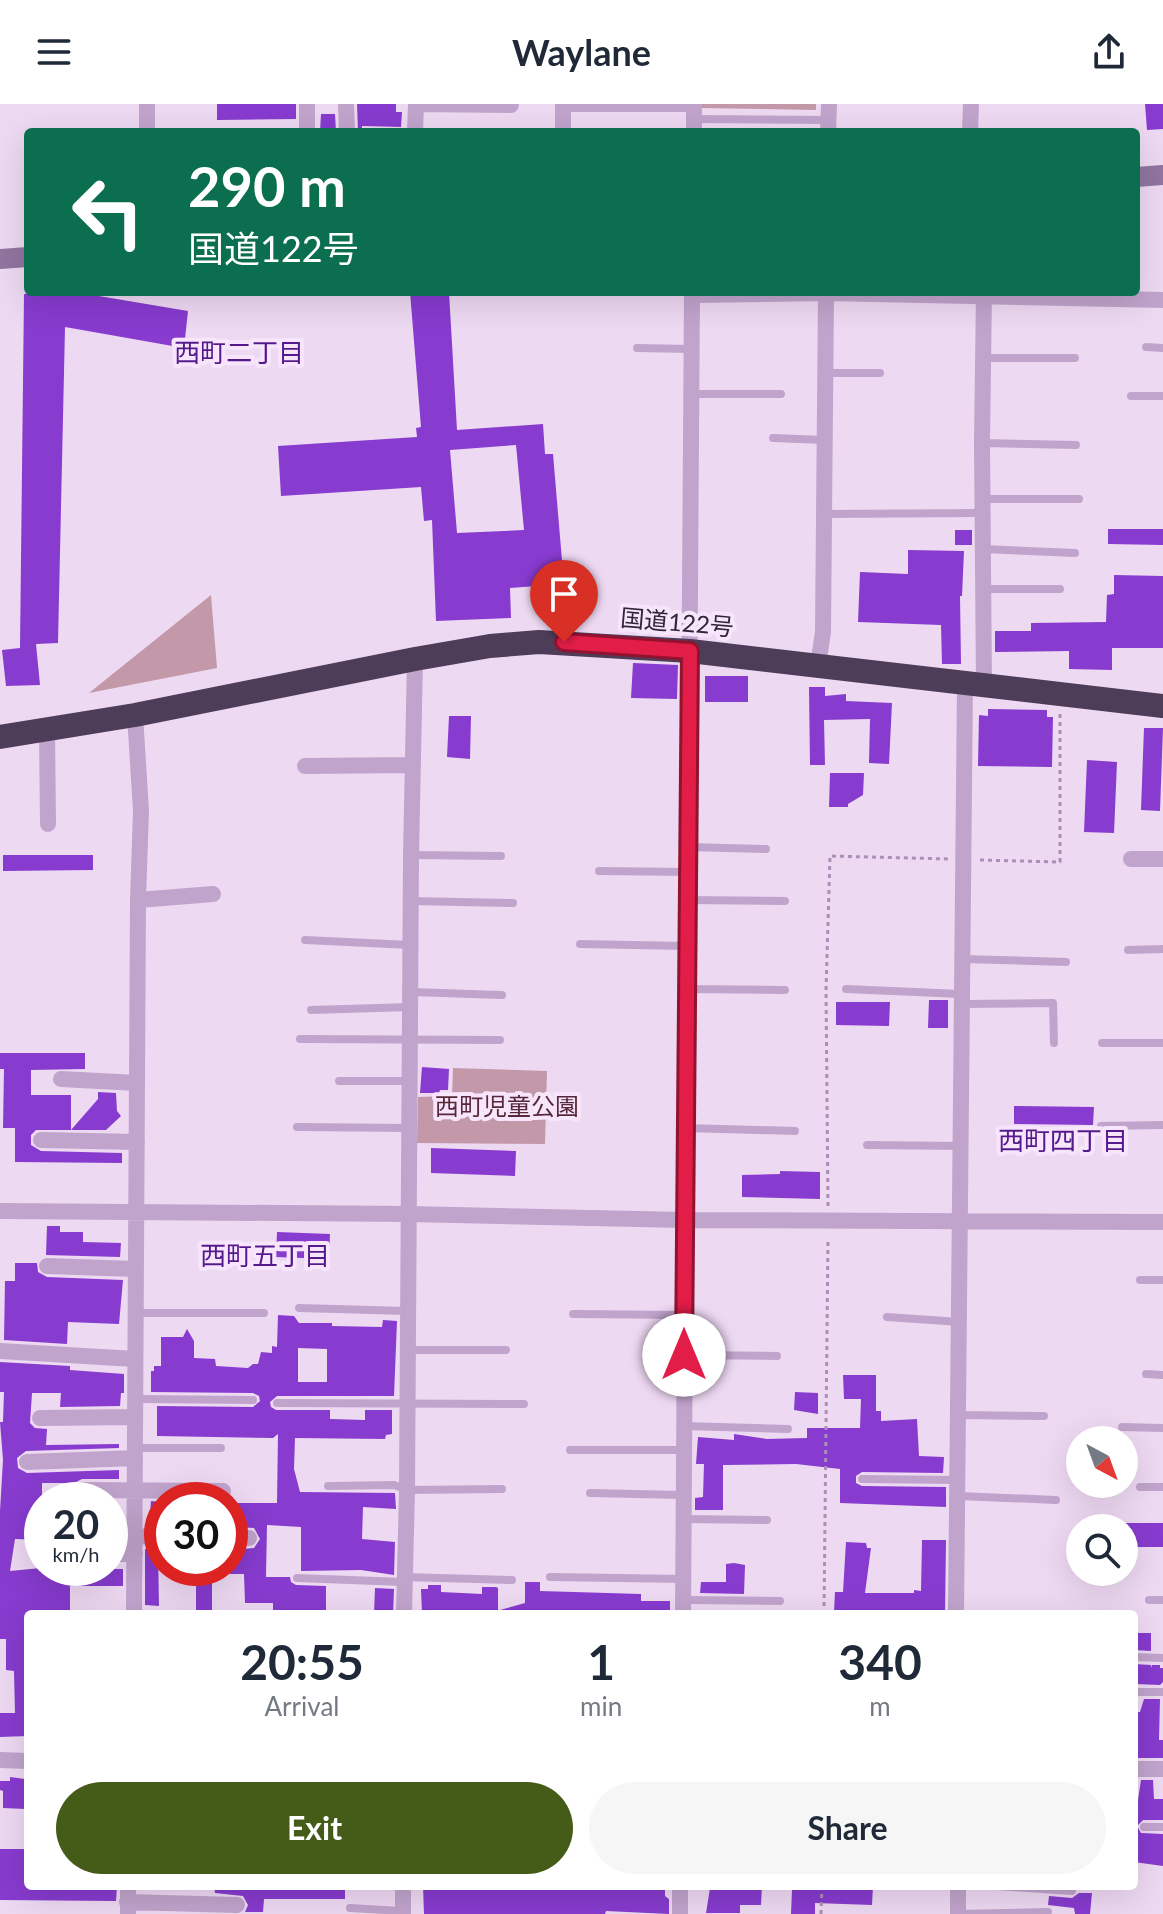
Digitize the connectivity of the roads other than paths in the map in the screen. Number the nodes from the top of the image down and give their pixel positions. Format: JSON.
{"nodes":[{"id":1,"x":147,"y":104,"type":"edge"},
{"id":2,"x":307,"y":104,"type":"edge"},
{"id":3,"x":346,"y":104,"type":"edge"},
{"id":4,"x":416,"y":104,"type":"edge"},
{"id":5,"x":971,"y":104,"type":"edge"},
{"id":6,"x":511,"y":105,"type":"edge"},
{"id":7,"x":694,"y":115,"type":"edge"},
{"id":8,"x":829,"y":119,"type":"edge"},
{"id":9,"x":147,"y":128,"type":"edge"},
{"id":10,"x":307,"y":128,"type":"edge"},
{"id":11,"x":347,"y":128,"type":"edge"},
{"id":12,"x":415,"y":128,"type":"edge"},
{"id":13,"x":563,"y":128,"type":"edge"},
{"id":14,"x":970,"y":128,"type":"edge"},
{"id":15,"x":1163,"y":175,"type":"edge"},
{"id":16,"x":1140,"y":177,"type":"edge"},
{"id":17,"x":24,"y":257,"type":"edge"},
{"id":18,"x":0,"y":259,"type":"edge"},
{"id":19,"x":692,"y":296,"type":"edge"},
{"id":20,"x":826,"y":296,"type":"edge"},
{"id":21,"x":985,"y":296,"type":"edge"},
{"id":22,"x":1044,"y":296,"type":"edge"},
{"id":23,"x":1163,"y":300,"type":"edge"},
{"id":24,"x":1146,"y":347,"type":"dead end"},
{"id":25,"x":637,"y":348,"type":"dead end"},
{"id":26,"x":1163,"y":348,"type":"edge"},
{"id":27,"x":692,"y":349,"type":"junction"},
{"id":28,"x":984,"y":358,"type":"junction"},
{"id":29,"x":1075,"y":358,"type":"dead end"},
{"id":30,"x":825,"y":373,"type":"junction"},
{"id":31,"x":880,"y":373,"type":"dead end"},
{"id":32,"x":692,"y":394,"type":"junction"},
{"id":33,"x":781,"y":394,"type":"dead end"},
{"id":34,"x":1131,"y":396,"type":"dead end"},
{"id":35,"x":1163,"y":396,"type":"edge"},
{"id":36,"x":773,"y":438,"type":"dead end"},
{"id":37,"x":824,"y":440,"type":"junction"},
{"id":38,"x":982,"y":443,"type":"junction"},
{"id":39,"x":1076,"y":445,"type":"dead end"},
{"id":40,"x":1079,"y":499,"type":"dead end"},
{"id":41,"x":982,"y":506,"type":"junction"},
{"id":42,"x":823,"y":514,"type":"junction"},
{"id":43,"x":982,"y":549,"type":"junction"},
{"id":44,"x":1075,"y":553,"type":"dead end"},
{"id":45,"x":983,"y":589,"type":"junction"},
{"id":46,"x":1060,"y":589,"type":"dead end"},
{"id":47,"x":690,"y":651,"type":"junction"},
{"id":48,"x":415,"y":659,"type":"junction"},
{"id":49,"x":818,"y":666,"type":"junction"},
{"id":50,"x":974,"y":685,"type":"junction"},
{"id":51,"x":1163,"y":706,"type":"edge"},
{"id":52,"x":135,"y":715,"type":"junction"},
{"id":53,"x":47,"y":730,"type":"junction"},
{"id":54,"x":0,"y":737,"type":"edge"},
{"id":55,"x":412,"y":765,"type":"junction"},
{"id":56,"x":305,"y":766,"type":"dead end"},
{"id":57,"x":48,"y":824,"type":"dead end"},
{"id":58,"x":688,"y":847,"type":"junction"},
{"id":59,"x":766,"y":849,"type":"dead end"},
{"id":60,"x":411,"y":855,"type":"junction"},
{"id":61,"x":501,"y":856,"type":"dead end"},
{"id":62,"x":1131,"y":859,"type":"dead end"},
{"id":63,"x":1163,"y":859,"type":"edge"},
{"id":64,"x":599,"y":871,"type":"dead end"},
{"id":65,"x":688,"y":872,"type":"junction"},
{"id":66,"x":213,"y":894,"type":"dead end"},
{"id":67,"x":138,"y":900,"type":"junction"},
{"id":68,"x":687,"y":900,"type":"junction"},
{"id":69,"x":410,"y":901,"type":"junction"},
{"id":70,"x":785,"y":901,"type":"dead end"},
{"id":71,"x":513,"y":903,"type":"dead end"},
{"id":72,"x":305,"y":940,"type":"dead end"},
{"id":73,"x":580,"y":944,"type":"dead end"},
{"id":74,"x":410,"y":945,"type":"junction"},
{"id":75,"x":687,"y":946,"type":"junction"},
{"id":76,"x":1163,"y":949,"type":"edge"},
{"id":77,"x":1128,"y":950,"type":"dead end"},
{"id":78,"x":963,"y":959,"type":"junction"},
{"id":79,"x":1066,"y":962,"type":"dead end"},
{"id":80,"x":687,"y":989,"type":"junction"},
{"id":81,"x":846,"y":989,"type":"dead end"},
{"id":82,"x":785,"y":990,"type":"dead end"},
{"id":83,"x":502,"y":995,"type":"dead end"},
{"id":84,"x":963,"y":999,"type":"junction"},
{"id":85,"x":410,"y":1000,"type":"junction"},
{"id":86,"x":311,"y":1010,"type":"dead end"},
{"id":87,"x":300,"y":1039,"type":"dead end"},
{"id":88,"x":500,"y":1040,"type":"dead end"},
{"id":89,"x":410,"y":1041,"type":"junction"},
{"id":90,"x":1054,"y":1043,"type":"dead end"},
{"id":91,"x":1102,"y":1043,"type":"dead end"},
{"id":92,"x":1163,"y":1043,"type":"edge"},
{"id":93,"x":61,"y":1079,"type":"dead end"},
{"id":94,"x":339,"y":1081,"type":"dead end"},
{"id":95,"x":409,"y":1081,"type":"junction"},
{"id":96,"x":137,"y":1083,"type":"junction"},
{"id":97,"x":1163,"y":1125,"type":"edge"},
{"id":98,"x":1101,"y":1126,"type":"dead end"},
{"id":99,"x":297,"y":1127,"type":"dead end"},
{"id":100,"x":409,"y":1128,"type":"junction"},
{"id":101,"x":686,"y":1128,"type":"junction"},
{"id":102,"x":795,"y":1131,"type":"dead end"},
{"id":103,"x":41,"y":1140,"type":"dead end"},
{"id":104,"x":137,"y":1142,"type":"junction"},
{"id":105,"x":867,"y":1145,"type":"dead end"},
{"id":106,"x":962,"y":1146,"type":"junction"},
{"id":107,"x":0,"y":1211,"type":"edge"},
{"id":108,"x":136,"y":1211,"type":"junction"},
{"id":109,"x":409,"y":1214,"type":"junction"},
{"id":110,"x":685,"y":1220,"type":"junction"},
{"id":111,"x":961,"y":1220,"type":"junction"},
{"id":112,"x":1163,"y":1222,"type":"edge"},
{"id":113,"x":47,"y":1266,"type":"dead end"},
{"id":114,"x":136,"y":1269,"type":"junction"},
{"id":115,"x":1140,"y":1280,"type":"dead end"},
{"id":116,"x":1163,"y":1280,"type":"edge"},
{"id":117,"x":299,"y":1308,"type":"dead end"},
{"id":118,"x":408,"y":1311,"type":"junction"},
{"id":119,"x":136,"y":1313,"type":"junction"},
{"id":120,"x":264,"y":1313,"type":"dead end"},
{"id":121,"x":573,"y":1314,"type":"dead end"},
{"id":122,"x":684,"y":1315,"type":"junction"},
{"id":123,"x":887,"y":1317,"type":"dead end"},
{"id":124,"x":960,"y":1322,"type":"junction"},
{"id":125,"x":408,"y":1350,"type":"junction"},
{"id":126,"x":506,"y":1350,"type":"dead end"},
{"id":127,"x":0,"y":1351,"type":"edge"},
{"id":128,"x":684,"y":1355,"type":"junction"},
{"id":129,"x":777,"y":1356,"type":"dead end"},
{"id":130,"x":135,"y":1359,"type":"junction"},
{"id":131,"x":1146,"y":1374,"type":"dead end"},
{"id":132,"x":1163,"y":1375,"type":"edge"},
{"id":133,"x":253,"y":1400,"type":"dead end"},
{"id":134,"x":277,"y":1403,"type":"dead end"},
{"id":135,"x":408,"y":1403,"type":"junction"},
{"id":136,"x":524,"y":1404,"type":"dead end"},
{"id":137,"x":135,"y":1408,"type":"junction"},
{"id":138,"x":959,"y":1415,"type":"junction"},
{"id":139,"x":1044,"y":1416,"type":"dead end"},
{"id":140,"x":40,"y":1418,"type":"dead end"},
{"id":141,"x":684,"y":1426,"type":"junction"},
{"id":142,"x":1138,"y":1427,"type":"edge"},
{"id":143,"x":1163,"y":1428,"type":"edge"},
{"id":144,"x":788,"y":1429,"type":"dead end"},
{"id":145,"x":221,"y":1448,"type":"dead end"},
{"id":146,"x":570,"y":1450,"type":"dead end"},
{"id":147,"x":684,"y":1450,"type":"junction"},
{"id":148,"x":135,"y":1453,"type":"junction"},
{"id":149,"x":27,"y":1462,"type":"dead end"},
{"id":150,"x":862,"y":1479,"type":"dead end"},
{"id":151,"x":328,"y":1486,"type":"dead end"},
{"id":152,"x":1140,"y":1487,"type":"dead end"},
{"id":153,"x":1163,"y":1487,"type":"edge"},
{"id":154,"x":958,"y":1488,"type":"junction"},
{"id":155,"x":502,"y":1489,"type":"dead end"},
{"id":156,"x":128,"y":1490,"type":"edge"},
{"id":157,"x":135,"y":1490,"type":"junction"},
{"id":158,"x":144,"y":1490,"type":"edge"},
{"id":159,"x":407,"y":1490,"type":"junction"},
{"id":160,"x":590,"y":1493,"type":"dead end"},
{"id":161,"x":683,"y":1495,"type":"junction"},
{"id":162,"x":1056,"y":1500,"type":"dead end"},
{"id":163,"x":683,"y":1519,"type":"junction"},
{"id":164,"x":767,"y":1520,"type":"dead end"},
{"id":165,"x":144,"y":1542,"type":"edge"},
{"id":166,"x":135,"y":1545,"type":"junction"},
{"id":167,"x":128,"y":1548,"type":"edge"},
{"id":168,"x":550,"y":1577,"type":"dead end"},
{"id":169,"x":297,"y":1578,"type":"dead end"},
{"id":170,"x":683,"y":1579,"type":"junction"},
{"id":171,"x":403,"y":1580,"type":"junction"},
{"id":172,"x":512,"y":1580,"type":"dead end"},
{"id":173,"x":1149,"y":1600,"type":"dead end"},
{"id":174,"x":1163,"y":1600,"type":"edge"},
{"id":175,"x":780,"y":1601,"type":"dead end"},
{"id":176,"x":683,"y":1607,"type":"edge"},
{"id":177,"x":134,"y":1610,"type":"edge"},
{"id":178,"x":404,"y":1610,"type":"edge"},
{"id":179,"x":956,"y":1610,"type":"edge"},
{"id":180,"x":1138,"y":1657,"type":"edge"},
{"id":181,"x":1163,"y":1658,"type":"edge"},
{"id":182,"x":1138,"y":1692,"type":"edge"},
{"id":183,"x":1163,"y":1692,"type":"edge"},
{"id":184,"x":0,"y":1760,"type":"edge"},
{"id":185,"x":24,"y":1761,"type":"edge"},
{"id":186,"x":1138,"y":1769,"type":"edge"},
{"id":187,"x":1163,"y":1769,"type":"edge"},
{"id":188,"x":1144,"y":1827,"type":"dead end"},
{"id":189,"x":1163,"y":1827,"type":"edge"},
{"id":190,"x":403,"y":1890,"type":"edge"},
{"id":191,"x":680,"y":1890,"type":"edge"},
{"id":192,"x":958,"y":1890,"type":"edge"},
{"id":193,"x":1057,"y":1890,"type":"edge"},
{"id":194,"x":1072,"y":1891,"type":"dead end"},
{"id":195,"x":128,"y":1901,"type":"edge"},
{"id":196,"x":237,"y":1905,"type":"dead end"},
{"id":197,"x":350,"y":1908,"type":"dead end"},
{"id":198,"x":403,"y":1912,"type":"edge"},
{"id":199,"x":1048,"y":1912,"type":"dead end"},
{"id":200,"x":680,"y":1914,"type":"edge"},
{"id":201,"x":958,"y":1914,"type":"edge"}],
"edges":[{"from":1,"to":9,"type":"street"},
{"from":2,"to":10,"type":"street"},
{"from":3,"to":11,"type":"street"},
{"from":4,"to":6,"type":"street"},
{"from":4,"to":12,"type":"street"},
{"from":5,"to":14,"type":"street"},
{"from":7,"to":8,"type":"lane"},
{"from":7,"to":13,"type":"street"},
{"from":15,"to":16,"type":"street"},
{"from":17,"to":18,"type":"street"},
{"from":19,"to":27,"type":"street"},
{"from":20,"to":30,"type":"street"},
{"from":21,"to":28,"type":"street"},
{"from":22,"to":23,"type":"street"},
{"from":24,"to":26,"type":"lane"},
{"from":25,"to":27,"type":"lane"},
{"from":27,"to":32,"type":"street"},
{"from":28,"to":29,"type":"lane"},
{"from":28,"to":38,"type":"street"},
{"from":30,"to":31,"type":"lane"},
{"from":30,"to":37,"type":"street"},
{"from":32,"to":33,"type":"lane"},
{"from":32,"to":47,"type":"street"},
{"from":34,"to":35,"type":"lane"},
{"from":36,"to":37,"type":"lane"},
{"from":37,"to":42,"type":"street"},
{"from":38,"to":39,"type":"lane"},
{"from":38,"to":41,"type":"street"},
{"from":40,"to":41,"type":"lane"},
{"from":41,"to":42,"type":"lane"},
{"from":41,"to":43,"type":"street"},
{"from":42,"to":49,"type":"street"},
{"from":43,"to":44,"type":"lane"},
{"from":43,"to":45,"type":"street"},
{"from":45,"to":46,"type":"lane"},
{"from":45,"to":50,"type":"street"},
{"from":47,"to":48,"type":"highway","name":"国道122号"},
{"from":47,"to":49,"type":"highway","name":"国道122号"},
{"from":47,"to":58,"type":"street"},
{"from":48,"to":52,"type":"highway","name":"国道122号"},
{"from":48,"to":55,"type":"street"},
{"from":49,"to":50,"type":"highway","name":"国道122号"},
{"from":50,"to":51,"type":"highway","name":"国道122号"},
{"from":50,"to":78,"type":"street"},
{"from":52,"to":53,"type":"highway","name":"国道122号"},
{"from":52,"to":67,"type":"street"},
{"from":53,"to":54,"type":"highway","name":"国道122号"},
{"from":53,"to":57,"type":"street"},
{"from":55,"to":56,"type":"street"},
{"from":55,"to":60,"type":"street"},
{"from":58,"to":59,"type":"lane"},
{"from":58,"to":65,"type":"street"},
{"from":60,"to":61,"type":"lane"},
{"from":60,"to":69,"type":"street"},
{"from":62,"to":63,"type":"street"},
{"from":64,"to":65,"type":"lane"},
{"from":65,"to":68,"type":"street"},
{"from":66,"to":67,"type":"street"},
{"from":67,"to":96,"type":"street"},
{"from":68,"to":70,"type":"lane"},
{"from":68,"to":75,"type":"street"},
{"from":69,"to":71,"type":"lane"},
{"from":69,"to":74,"type":"street"},
{"from":72,"to":74,"type":"lane"},
{"from":73,"to":75,"type":"lane"},
{"from":74,"to":85,"type":"street"},
{"from":75,"to":80,"type":"street"},
{"from":76,"to":77,"type":"lane"},
{"from":78,"to":79,"type":"lane"},
{"from":78,"to":84,"type":"street"},
{"from":80,"to":82,"type":"lane"},
{"from":80,"to":101,"type":"street"},
{"from":81,"to":84,"type":"lane"},
{"from":83,"to":85,"type":"lane"},
{"from":84,"to":90,"type":"lane"},
{"from":84,"to":106,"type":"street"},
{"from":85,"to":86,"type":"lane"},
{"from":85,"to":89,"type":"street"},
{"from":87,"to":89,"type":"lane"},
{"from":88,"to":89,"type":"lane"},
{"from":89,"to":95,"type":"street"},
{"from":91,"to":92,"type":"lane"},
{"from":93,"to":96,"type":"street"},
{"from":94,"to":95,"type":"lane"},
{"from":95,"to":100,"type":"street"},
{"from":96,"to":104,"type":"street"},
{"from":97,"to":98,"type":"lane"},
{"from":99,"to":100,"type":"lane"},
{"from":100,"to":109,"type":"street"},
{"from":101,"to":102,"type":"lane"},
{"from":101,"to":110,"type":"street"},
{"from":103,"to":104,"type":"street"},
{"from":104,"to":108,"type":"street"},
{"from":105,"to":106,"type":"lane"},
{"from":106,"to":111,"type":"street"},
{"from":107,"to":108,"type":"street"},
{"from":108,"to":109,"type":"street"},
{"from":108,"to":114,"type":"street"},
{"from":109,"to":110,"type":"street"},
{"from":109,"to":118,"type":"street"},
{"from":110,"to":111,"type":"street"},
{"from":110,"to":122,"type":"street"},
{"from":111,"to":112,"type":"street"},
{"from":111,"to":124,"type":"street"},
{"from":113,"to":114,"type":"street"},
{"from":114,"to":119,"type":"street"},
{"from":115,"to":116,"type":"lane"},
{"from":117,"to":118,"type":"lane"},
{"from":118,"to":125,"type":"street"},
{"from":119,"to":120,"type":"lane"},
{"from":119,"to":130,"type":"street"},
{"from":121,"to":122,"type":"lane"},
{"from":122,"to":128,"type":"street"},
{"from":123,"to":124,"type":"lane"},
{"from":124,"to":138,"type":"street"},
{"from":125,"to":126,"type":"lane"},
{"from":125,"to":135,"type":"street"},
{"from":127,"to":130,"type":"street"},
{"from":128,"to":129,"type":"lane"},
{"from":128,"to":141,"type":"street"},
{"from":130,"to":137,"type":"street"},
{"from":131,"to":132,"type":"lane"},
{"from":133,"to":137,"type":"lane"},
{"from":134,"to":135,"type":"lane"},
{"from":135,"to":136,"type":"lane"},
{"from":135,"to":159,"type":"street"},
{"from":137,"to":140,"type":"street"},
{"from":137,"to":148,"type":"street"},
{"from":138,"to":139,"type":"lane"},
{"from":138,"to":154,"type":"street"},
{"from":141,"to":144,"type":"lane"},
{"from":141,"to":147,"type":"street"},
{"from":142,"to":143,"type":"lane"},
{"from":145,"to":148,"type":"lane"},
{"from":146,"to":147,"type":"lane"},
{"from":147,"to":161,"type":"street"},
{"from":148,"to":149,"type":"street"},
{"from":148,"to":157,"type":"street"},
{"from":150,"to":154,"type":"lane"},
{"from":151,"to":159,"type":"lane"},
{"from":152,"to":153,"type":"lane"},
{"from":154,"to":162,"type":"lane"},
{"from":154,"to":179,"type":"street"},
{"from":155,"to":159,"type":"lane"},
{"from":156,"to":157,"type":"street"},
{"from":157,"to":158,"type":"street"},
{"from":157,"to":166,"type":"street"},
{"from":159,"to":171,"type":"street"},
{"from":160,"to":161,"type":"lane"},
{"from":161,"to":163,"type":"street"},
{"from":163,"to":164,"type":"lane"},
{"from":163,"to":170,"type":"street"},
{"from":165,"to":166,"type":"street"},
{"from":166,"to":167,"type":"street"},
{"from":166,"to":177,"type":"street"},
{"from":168,"to":170,"type":"lane"},
{"from":169,"to":171,"type":"lane"},
{"from":170,"to":176,"type":"street"},
{"from":171,"to":172,"type":"lane"},
{"from":171,"to":178,"type":"street"},
{"from":173,"to":174,"type":"lane"},
{"from":175,"to":176,"type":"lane"},
{"from":180,"to":181,"type":"lane"},
{"from":182,"to":183,"type":"lane"},
{"from":184,"to":185,"type":"street"},
{"from":186,"to":187,"type":"street"},
{"from":188,"to":189,"type":"lane"},
{"from":190,"to":198,"type":"street"},
{"from":191,"to":200,"type":"street"},
{"from":192,"to":201,"type":"street"},
{"from":193,"to":194,"type":"lane"},
{"from":195,"to":196,"type":"street"},
{"from":197,"to":198,"type":"lane"},
{"from":199,"to":201,"type":"lane"}]}
